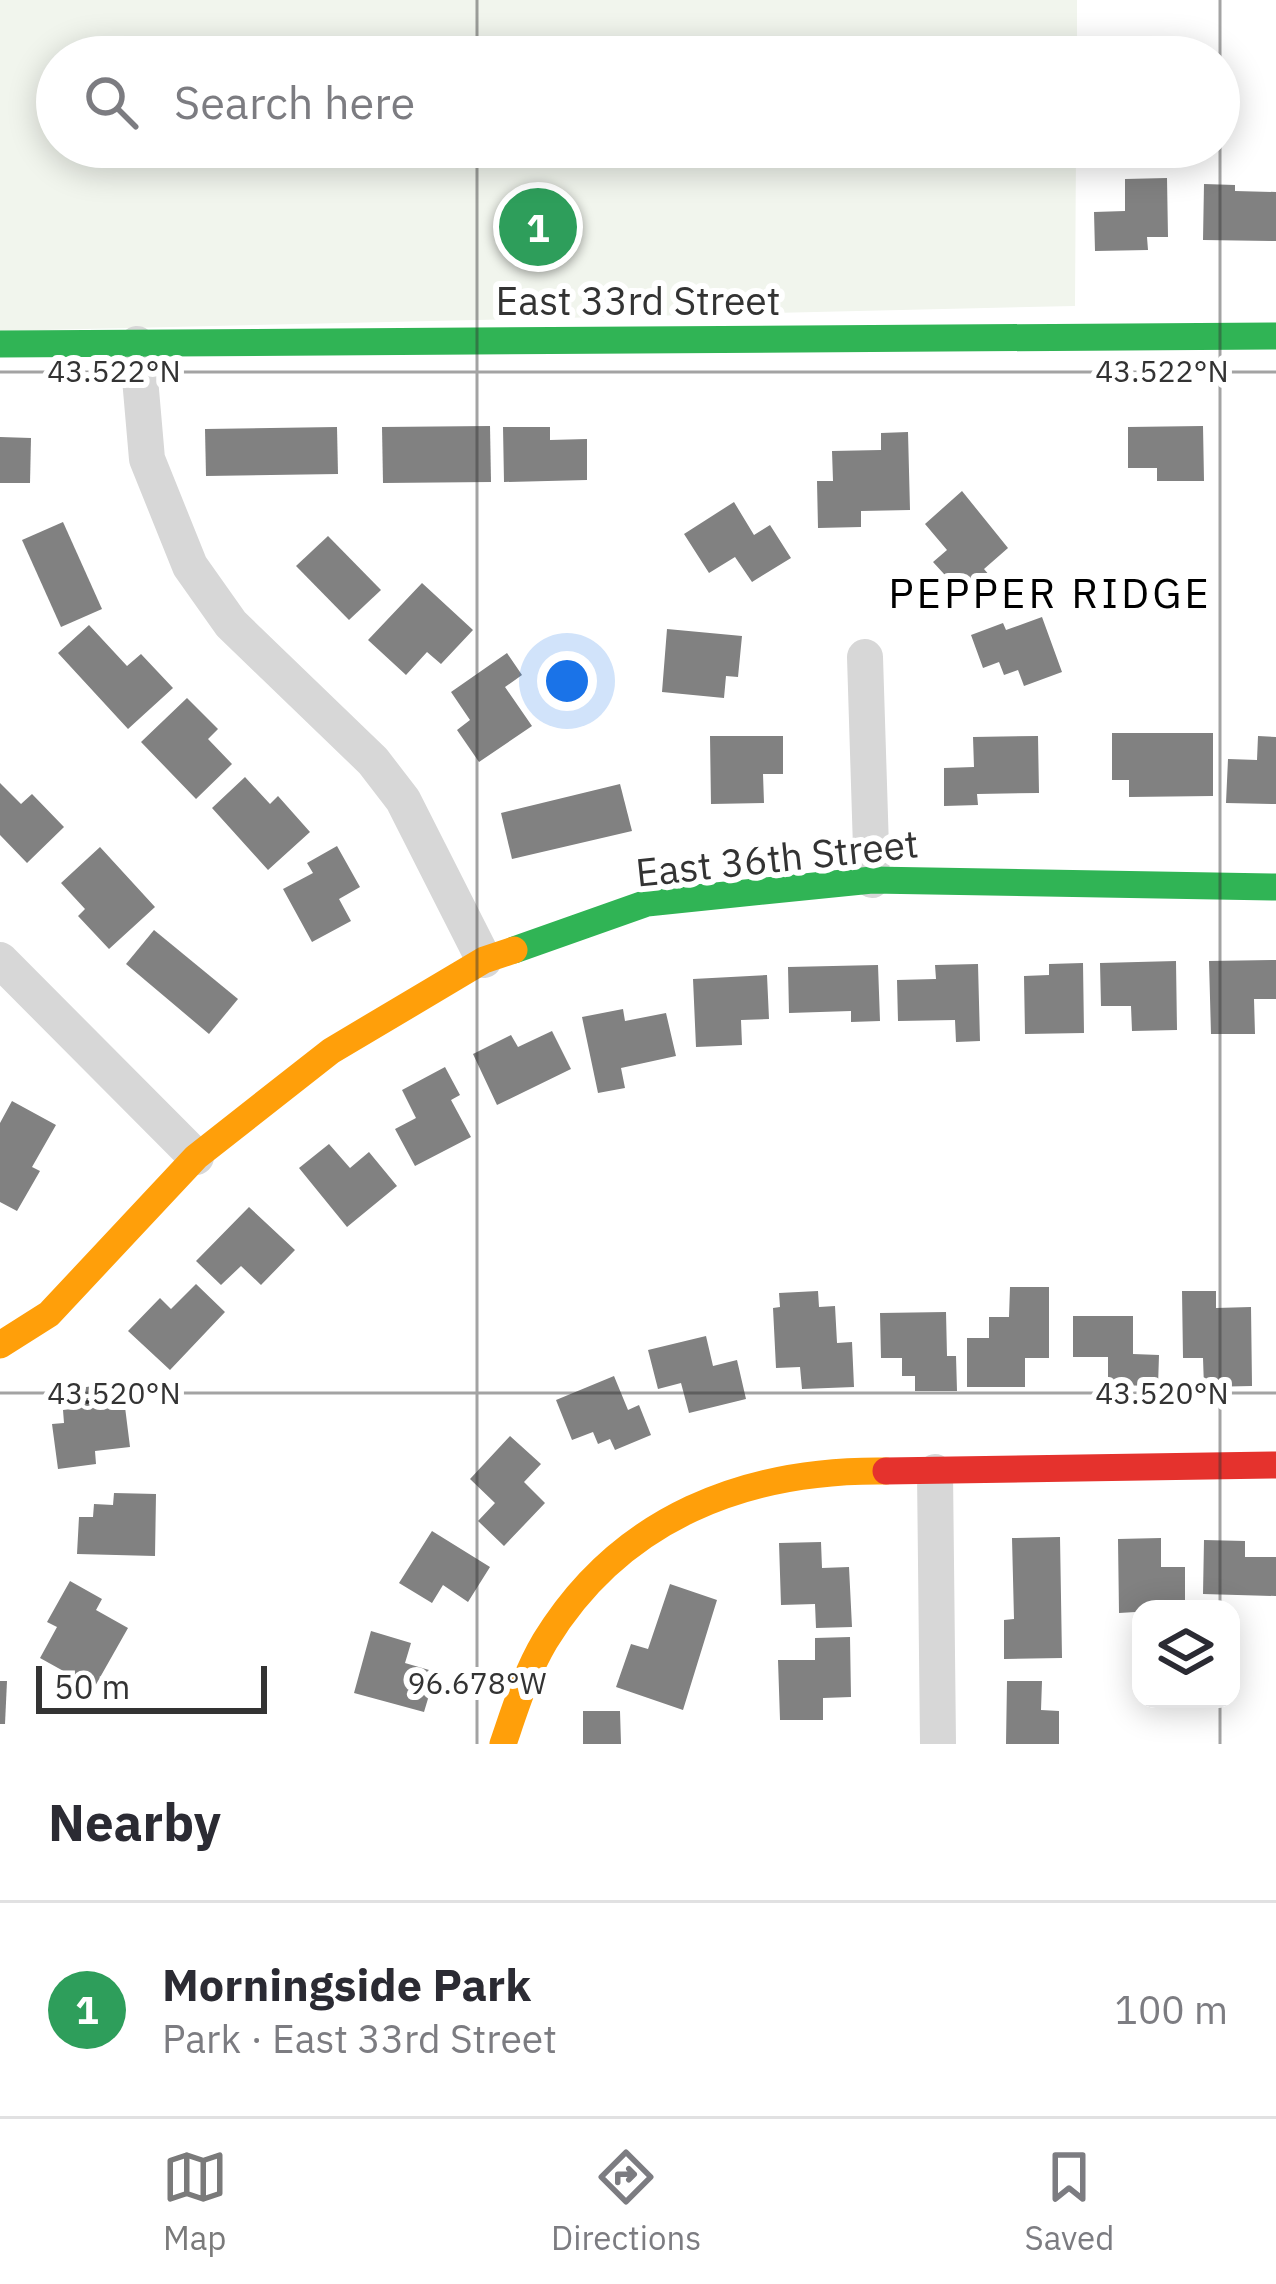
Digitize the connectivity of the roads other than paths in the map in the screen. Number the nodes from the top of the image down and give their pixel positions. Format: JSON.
{"nodes":[{"id":1,"x":1276,"y":336,"type":"edge"},
{"id":2,"x":0,"y":344,"type":"edge"},
{"id":3,"x":137,"y":344,"type":"junction"},
{"id":4,"x":865,"y":657,"type":"dead end"},
{"id":5,"x":872,"y":880,"type":"junction"},
{"id":6,"x":1276,"y":887,"type":"edge"},
{"id":7,"x":0,"y":960,"type":"edge"},
{"id":8,"x":484,"y":960,"type":"junction"},
{"id":9,"x":196,"y":1157,"type":"junction"},
{"id":10,"x":0,"y":1345,"type":"edge"},
{"id":11,"x":1276,"y":1465,"type":"edge"},
{"id":12,"x":935,"y":1472,"type":"junction"},
{"id":13,"x":503,"y":1744,"type":"edge"},
{"id":14,"x":938,"y":1744,"type":"edge"}],
"edges":[{"from":1,"to":3,"type":"street","name":"East 33rd Street"},
{"from":2,"to":3,"type":"street","name":"East 33rd Street"},
{"from":3,"to":8,"type":"street"},
{"from":4,"to":5,"type":"street"},
{"from":5,"to":6,"type":"street","name":"East 36th Street"},
{"from":5,"to":8,"type":"street","name":"East 36th Street"},
{"from":7,"to":9,"type":"street"},
{"from":8,"to":9,"type":"street","name":"East 36th Street"},
{"from":9,"to":10,"type":"street","name":"East 36th Street"},
{"from":11,"to":12,"type":"street"},
{"from":12,"to":13,"type":"street"},
{"from":12,"to":14,"type":"street"}]}
